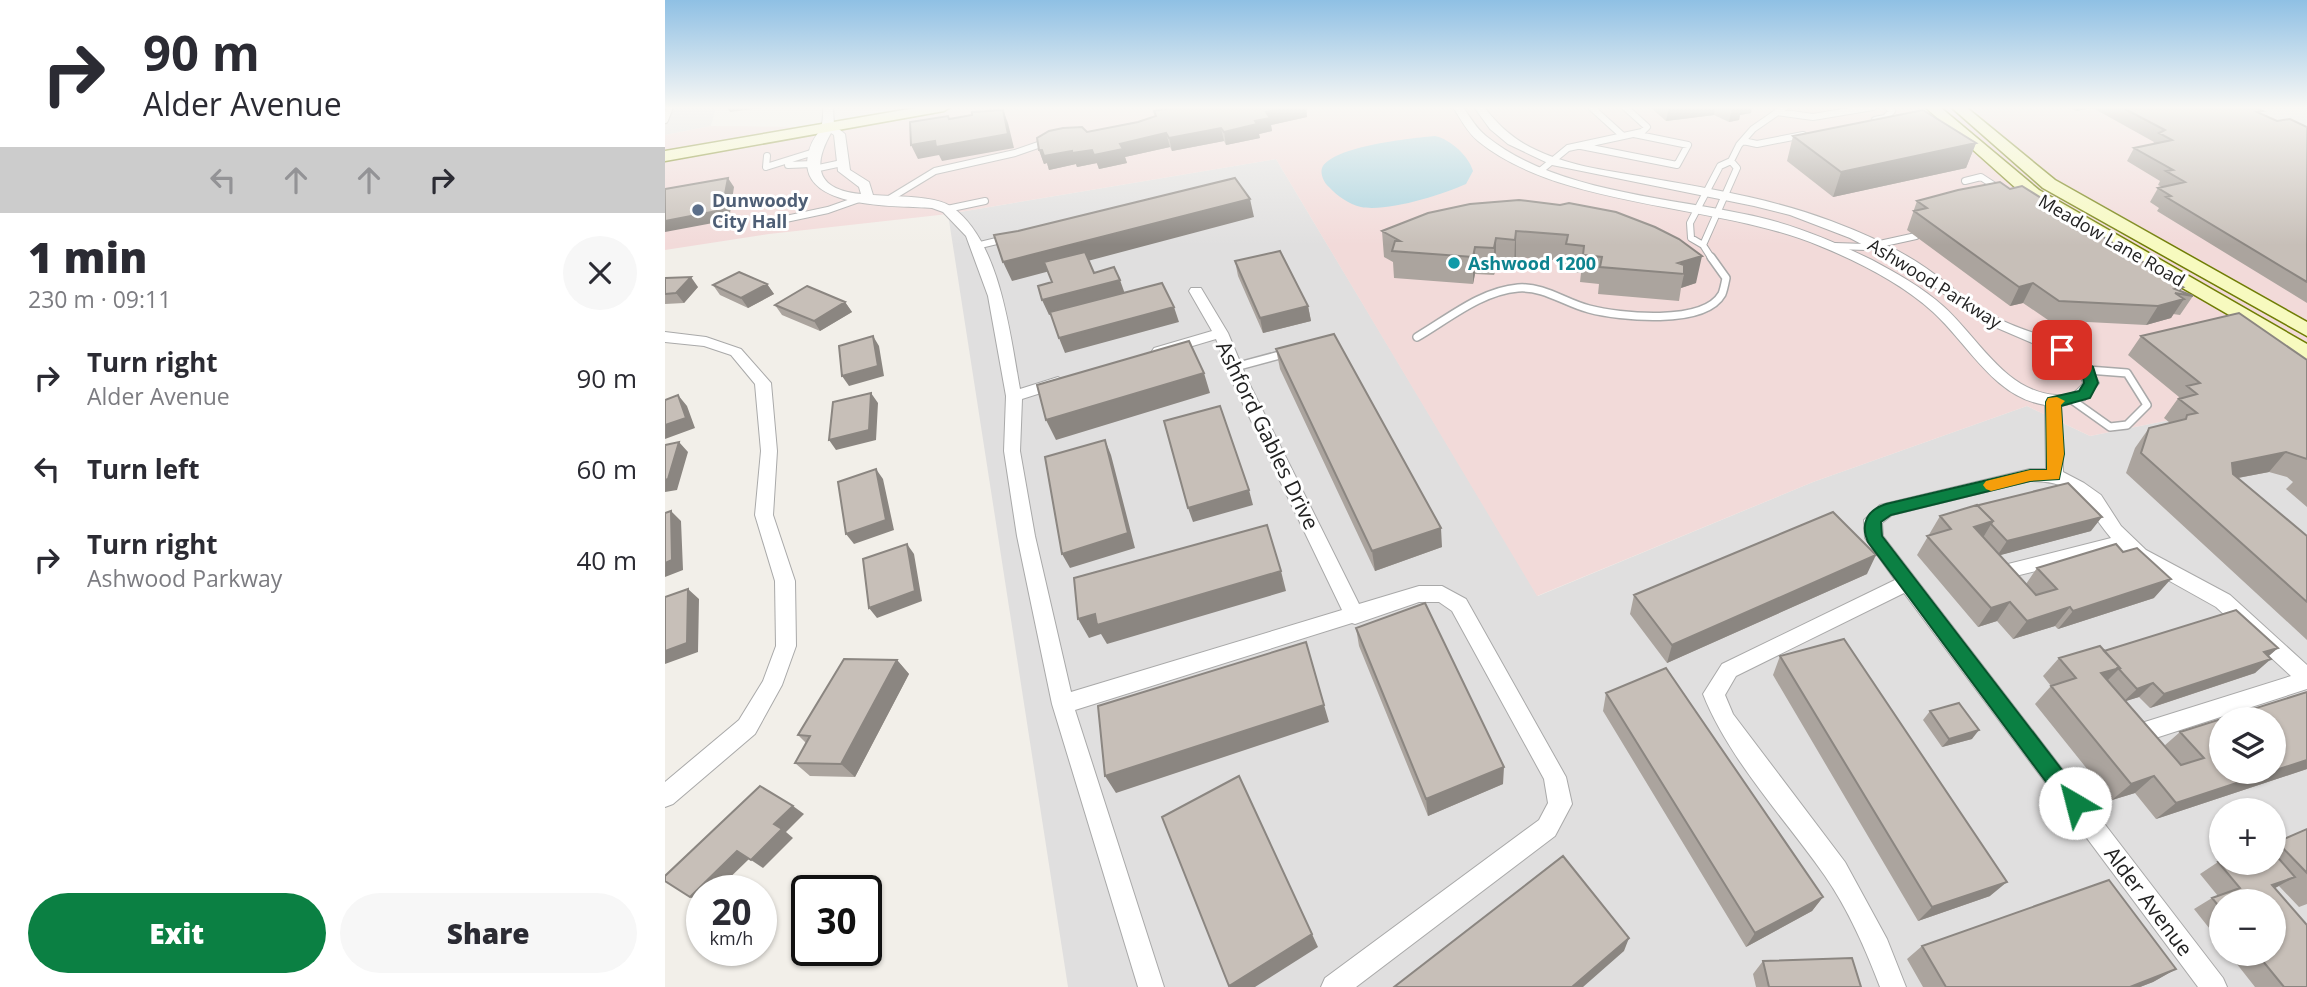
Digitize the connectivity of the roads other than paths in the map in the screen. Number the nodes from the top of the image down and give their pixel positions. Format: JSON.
{"nodes":[{"id":1,"x":805,"y":153,"type":"edge"},
{"id":2,"x":816,"y":153,"type":"edge"},
{"id":3,"x":841,"y":153,"type":"edge"},
{"id":4,"x":1015,"y":153,"type":"edge"},
{"id":5,"x":1503,"y":153,"type":"edge"},
{"id":6,"x":1538,"y":153,"type":"edge"},
{"id":7,"x":1562,"y":153,"type":"edge"},
{"id":8,"x":1617,"y":153,"type":"edge"},
{"id":9,"x":1684,"y":153,"type":"edge"},
{"id":10,"x":1736,"y":153,"type":"edge"},
{"id":11,"x":1984,"y":153,"type":"edge"},
{"id":12,"x":2012,"y":153,"type":"edge"},
{"id":13,"x":767,"y":156,"type":"dead end"},
{"id":14,"x":814,"y":158,"type":"junction"},
{"id":15,"x":1553,"y":160,"type":"junction"},
{"id":16,"x":1731,"y":161,"type":"junction"},
{"id":17,"x":842,"y":163,"type":"junction"},
{"id":18,"x":766,"y":167,"type":"junction"},
{"id":19,"x":1540,"y":170,"type":"junction"},
{"id":20,"x":1965,"y":181,"type":"dead end"},
{"id":21,"x":1706,"y":193,"type":"junction"},
{"id":22,"x":867,"y":196,"type":"junction"},
{"id":23,"x":1725,"y":196,"type":"junction"},
{"id":24,"x":2013,"y":197,"type":"edge"},
{"id":25,"x":889,"y":199,"type":"junction"},
{"id":26,"x":985,"y":201,"type":"dead end"},
{"id":27,"x":1697,"y":208,"type":"junction"},
{"id":28,"x":947,"y":209,"type":"junction"},
{"id":29,"x":1715,"y":212,"type":"junction"},
{"id":30,"x":762,"y":224,"type":"dead end"},
{"id":31,"x":1016,"y":236,"type":"edge"},
{"id":32,"x":1916,"y":236,"type":"edge"},
{"id":33,"x":2145,"y":237,"type":"junction"},
{"id":34,"x":1703,"y":245,"type":"junction"},
{"id":35,"x":1829,"y":245,"type":"junction"},
{"id":36,"x":1876,"y":245,"type":"junction"},
{"id":37,"x":976,"y":246,"type":"junction"},
{"id":38,"x":2114,"y":247,"type":"junction"},
{"id":39,"x":1196,"y":290,"type":"dead end"},
{"id":40,"x":2307,"y":330,"type":"edge"},
{"id":41,"x":1220,"y":333,"type":"junction"},
{"id":42,"x":665,"y":337,"type":"edge"},
{"id":43,"x":1417,"y":337,"type":"dead end"},
{"id":44,"x":1299,"y":349,"type":"edge"},
{"id":45,"x":2307,"y":353,"type":"edge"},
{"id":46,"x":1142,"y":356,"type":"edge"},
{"id":47,"x":1235,"y":368,"type":"junction"},
{"id":48,"x":2088,"y":370,"type":"junction"},
{"id":49,"x":1078,"y":376,"type":"edge"},
{"id":50,"x":1014,"y":396,"type":"junction"},
{"id":51,"x":2072,"y":400,"type":"junction"},
{"id":52,"x":2053,"y":402,"type":"junction"},
{"id":53,"x":2054,"y":475,"type":"junction"},
{"id":54,"x":2124,"y":542,"type":"junction"},
{"id":55,"x":1999,"y":572,"type":"edge"},
{"id":56,"x":1908,"y":582,"type":"junction"},
{"id":57,"x":1355,"y":615,"type":"junction"},
{"id":58,"x":2307,"y":679,"type":"edge"},
{"id":59,"x":1063,"y":704,"type":"junction"},
{"id":60,"x":2140,"y":733,"type":"edge"},
{"id":61,"x":665,"y":796,"type":"edge"},
{"id":62,"x":1151,"y":987,"type":"edge"},
{"id":63,"x":1334,"y":987,"type":"edge"},
{"id":64,"x":1893,"y":987,"type":"edge"},
{"id":65,"x":2214,"y":987,"type":"edge"}],
"edges":[{"from":1,"to":14,"type":"street"},
{"from":2,"to":14,"type":"street"},
{"from":3,"to":17,"type":"street"},
{"from":4,"to":25,"type":"lane"},
{"from":5,"to":19,"type":"street","name":"Ashwood Parkway"},
{"from":6,"to":15,"type":"street","name":"Ashwood Parkway"},
{"from":7,"to":15,"type":"lane"},
{"from":8,"to":9,"type":"lane"},
{"from":10,"to":16,"type":"lane"},
{"from":11,"to":38,"type":"street","name":"Meadow Lane Road"},
{"from":12,"to":33,"type":"street","name":"Meadow Lane Road"},
{"from":13,"to":18,"type":"lane"},
{"from":14,"to":17,"type":"lane"},
{"from":14,"to":18,"type":"lane"},
{"from":14,"to":18,"type":"lane"},
{"from":14,"to":22,"type":"street"},
{"from":15,"to":19,"type":"lane"},
{"from":15,"to":21,"type":"street","name":"Ashwood Parkway"},
{"from":16,"to":21,"type":"lane"},
{"from":16,"to":23,"type":"lane"},
{"from":17,"to":22,"type":"street"},
{"from":19,"to":27,"type":"street","name":"Ashwood Parkway"},
{"from":20,"to":24,"type":"lane"},
{"from":21,"to":23,"type":"street","name":"Ashwood Parkway"},
{"from":21,"to":27,"type":"lane"},
{"from":22,"to":25,"type":"street"},
{"from":22,"to":30,"type":"lane"},
{"from":23,"to":29,"type":"lane"},
{"from":23,"to":36,"type":"street","name":"Ashwood Parkway"},
{"from":25,"to":28,"type":"street"},
{"from":26,"to":28,"type":"lane"},
{"from":27,"to":29,"type":"street","name":"Ashwood Parkway"},
{"from":27,"to":34,"type":"lane"},
{"from":28,"to":37,"type":"street"},
{"from":29,"to":34,"type":"lane"},
{"from":29,"to":35,"type":"street","name":"Ashwood Parkway"},
{"from":31,"to":37,"type":"lane"},
{"from":32,"to":36,"type":"lane"},
{"from":33,"to":38,"type":"lane"},
{"from":33,"to":40,"type":"street","name":"Meadow Lane Road"},
{"from":34,"to":43,"type":"lane"},
{"from":35,"to":36,"type":"lane"},
{"from":35,"to":52,"type":"street","name":"Ashwood Parkway"},
{"from":36,"to":48,"type":"street","name":"Ashwood Parkway"},
{"from":37,"to":50,"type":"street"},
{"from":38,"to":45,"type":"street","name":"Meadow Lane Road"},
{"from":39,"to":41,"type":"street"},
{"from":41,"to":46,"type":"street","name":"Ashford Gables Drive"},
{"from":41,"to":47,"type":"street","name":"Ashford Gables Drive"},
{"from":42,"to":61,"type":"street"},
{"from":44,"to":47,"type":"lane"},
{"from":47,"to":57,"type":"street","name":"Ashford Gables Drive"},
{"from":48,"to":51,"type":"street"},
{"from":48,"to":51,"type":"lane"},
{"from":49,"to":50,"type":"street"},
{"from":50,"to":59,"type":"street"},
{"from":51,"to":52,"type":"street","name":"Ashwood Parkway"},
{"from":52,"to":53,"type":"street"},
{"from":53,"to":54,"type":"street"},
{"from":53,"to":56,"type":"street","name":"Alder Avenue"},
{"from":54,"to":55,"type":"street"},
{"from":54,"to":58,"type":"street"},
{"from":56,"to":64,"type":"street"},
{"from":56,"to":65,"type":"street","name":"Alder Avenue"},
{"from":57,"to":59,"type":"street"},
{"from":57,"to":63,"type":"street"},
{"from":58,"to":60,"type":"street"},
{"from":59,"to":62,"type":"street"}]}
